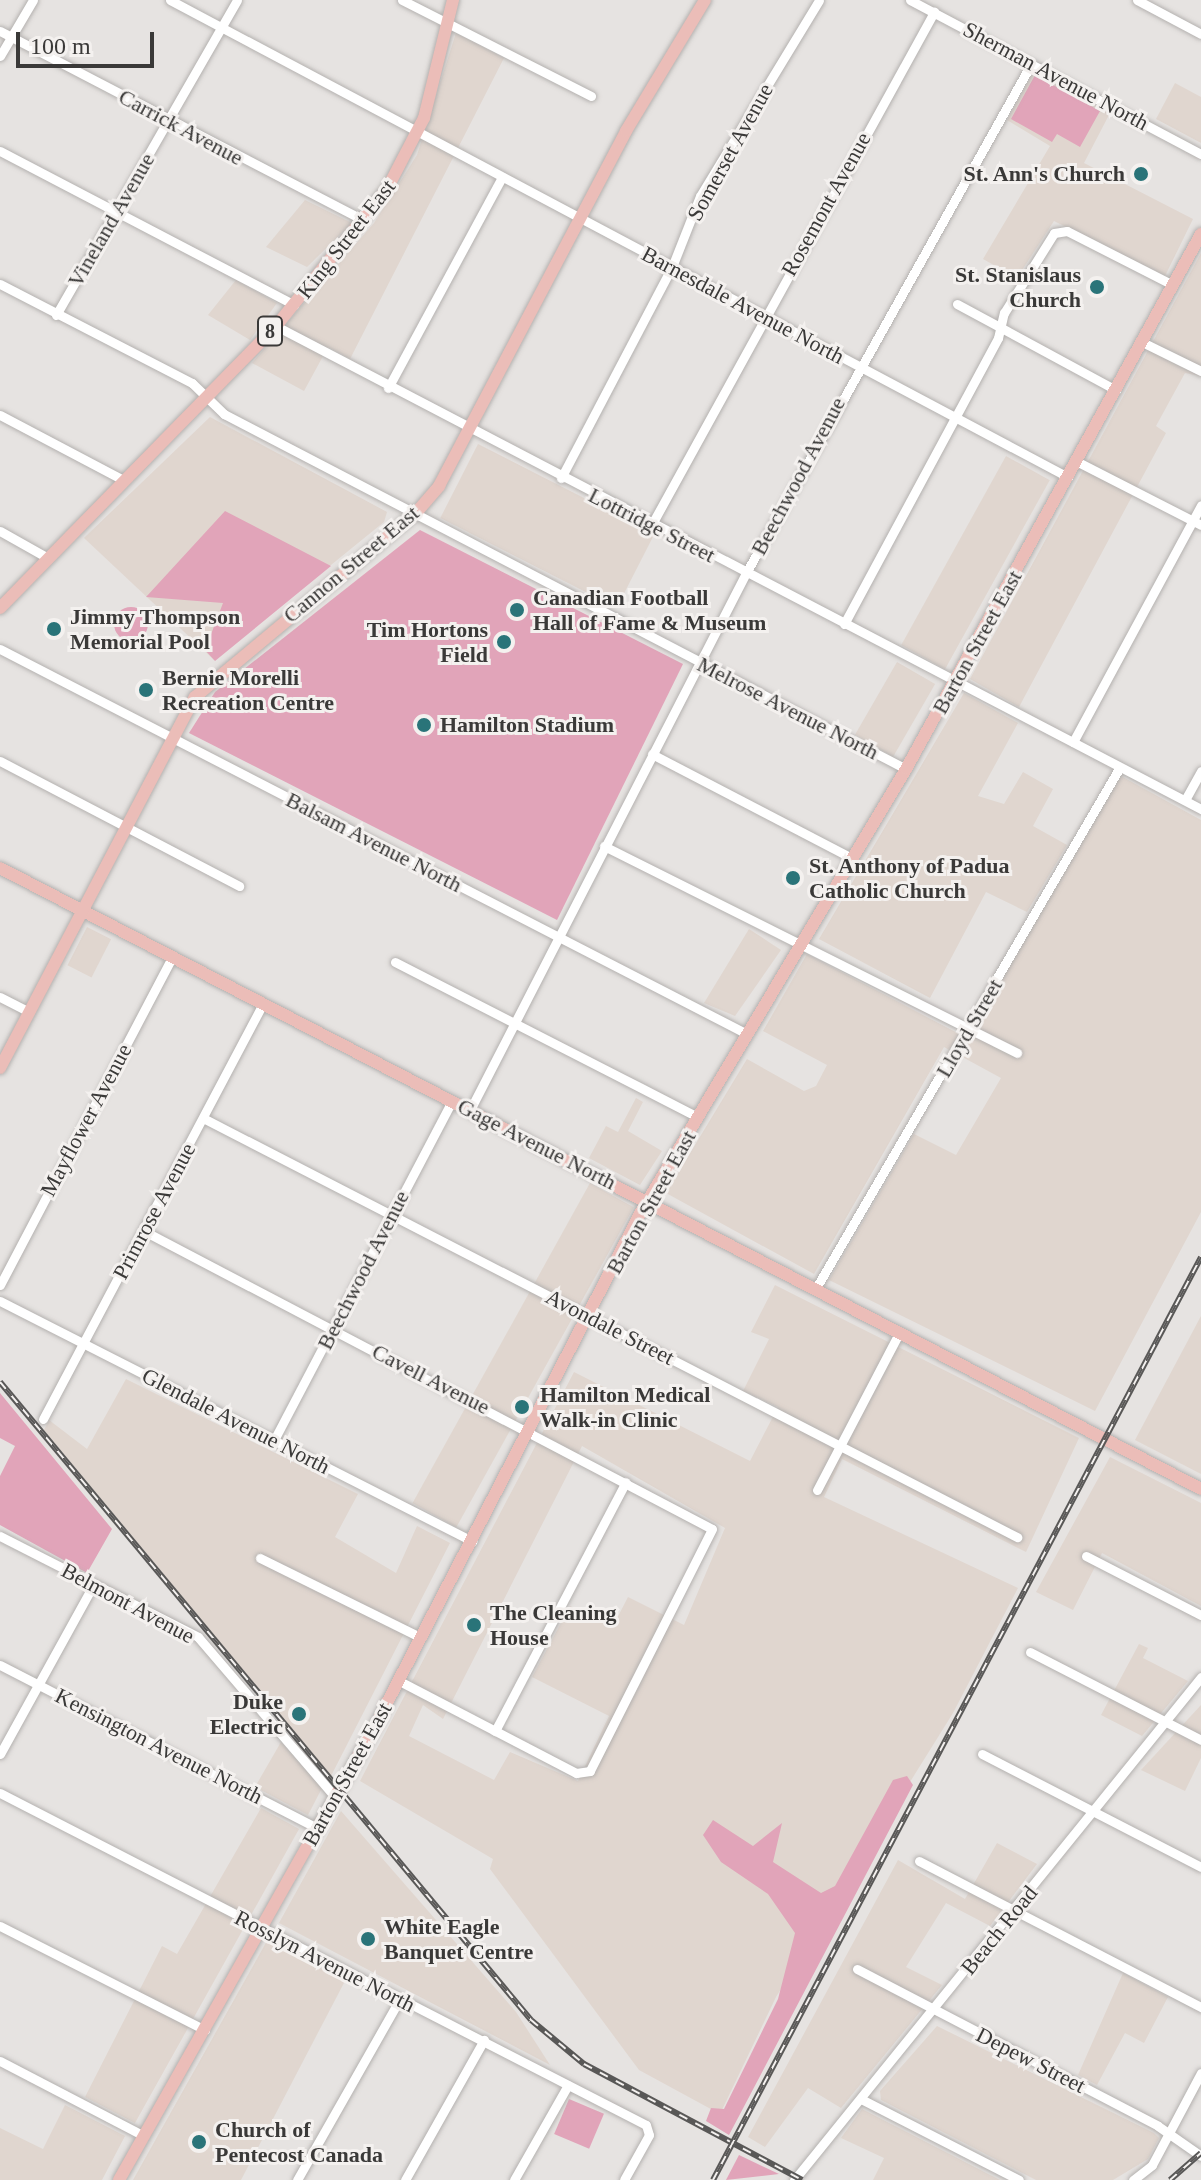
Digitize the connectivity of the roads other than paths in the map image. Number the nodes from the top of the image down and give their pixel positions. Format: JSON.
{"nodes":[{"id":1,"x":33,"y":0,"type":"edge"},
{"id":2,"x":170,"y":0,"type":"edge"},
{"id":3,"x":237,"y":0,"type":"edge"},
{"id":4,"x":402,"y":0,"type":"edge"},
{"id":5,"x":453,"y":0,"type":"edge"},
{"id":6,"x":705,"y":0,"type":"edge"},
{"id":7,"x":819,"y":0,"type":"edge"},
{"id":8,"x":910,"y":0,"type":"edge"},
{"id":9,"x":1137,"y":0,"type":"edge"},
{"id":10,"x":934,"y":12,"type":"junction"},
{"id":11,"x":449,"y":23,"type":"junction"},
{"id":12,"x":223,"y":27,"type":"junction"},
{"id":13,"x":0,"y":31,"type":"edge"},
{"id":14,"x":1201,"y":34,"type":"edge"},
{"id":15,"x":11,"y":37,"type":"junction"},
{"id":16,"x":0,"y":56,"type":"edge"},
{"id":17,"x":1031,"y":64,"type":"junction"},
{"id":18,"x":591,"y":96,"type":"dead end"},
{"id":19,"x":169,"y":121,"type":"junction"},
{"id":20,"x":420,"y":131,"type":"junction"},
{"id":21,"x":0,"y":151,"type":"edge"},
{"id":22,"x":1201,"y":154,"type":"edge"},
{"id":23,"x":502,"y":177,"type":"junction"},
{"id":24,"x":115,"y":212,"type":"junction"},
{"id":25,"x":363,"y":220,"type":"junction"},
{"id":26,"x":584,"y":220,"type":"junction"},
{"id":27,"x":1201,"y":234,"type":"edge"},
{"id":28,"x":672,"y":267,"type":"junction"},
{"id":29,"x":0,"y":284,"type":"edge"},
{"id":30,"x":1173,"y":285,"type":"junction"},
{"id":31,"x":957,"y":304,"type":"dead end"},
{"id":32,"x":294,"y":305,"type":"junction"},
{"id":33,"x":56,"y":315,"type":"junction"},
{"id":34,"x":767,"y":317,"type":"junction"},
{"id":35,"x":276,"y":326,"type":"junction"},
{"id":36,"x":1001,"y":328,"type":"junction"},
{"id":37,"x":1142,"y":342,"type":"junction"},
{"id":38,"x":857,"y":366,"type":"junction"},
{"id":39,"x":1201,"y":371,"type":"edge"},
{"id":40,"x":388,"y":388,"type":"junction"},
{"id":41,"x":1116,"y":390,"type":"junction"},
{"id":42,"x":207,"y":396,"type":"junction"},
{"id":43,"x":0,"y":415,"type":"edge"},
{"id":44,"x":955,"y":417,"type":"junction"},
{"id":45,"x":470,"y":429,"type":"junction"},
{"id":46,"x":1076,"y":461,"type":"junction"},
{"id":47,"x":1068,"y":477,"type":"junction"},
{"id":48,"x":561,"y":478,"type":"junction"},
{"id":49,"x":125,"y":481,"type":"junction"},
{"id":50,"x":1201,"y":505,"type":"edge"},
{"id":51,"x":415,"y":514,"type":"junction"},
{"id":52,"x":1197,"y":523,"type":"edge"},
{"id":53,"x":652,"y":524,"type":"junction"},
{"id":54,"x":0,"y":531,"type":"edge"},
{"id":55,"x":48,"y":558,"type":"junction"},
{"id":56,"x":746,"y":573,"type":"junction"},
{"id":57,"x":0,"y":608,"type":"edge"},
{"id":58,"x":844,"y":624,"type":"junction"},
{"id":59,"x":0,"y":649,"type":"edge"},
{"id":60,"x":699,"y":663,"type":"junction"},
{"id":61,"x":956,"y":681,"type":"junction"},
{"id":62,"x":169,"y":736,"type":"junction"},
{"id":63,"x":1073,"y":742,"type":"junction"},
{"id":64,"x":652,"y":754,"type":"junction"},
{"id":65,"x":0,"y":761,"type":"edge"},
{"id":66,"x":1120,"y":767,"type":"junction"},
{"id":67,"x":906,"y":769,"type":"junction"},
{"id":68,"x":1201,"y":771,"type":"edge"},
{"id":69,"x":1185,"y":800,"type":"junction"},
{"id":70,"x":1201,"y":809,"type":"edge"},
{"id":71,"x":125,"y":824,"type":"junction"},
{"id":72,"x":604,"y":846,"type":"junction"},
{"id":73,"x":852,"y":858,"type":"junction"},
{"id":74,"x":0,"y":868,"type":"edge"},
{"id":75,"x":239,"y":886,"type":"dead end"},
{"id":76,"x":81,"y":909,"type":"junction"},
{"id":77,"x":559,"y":937,"type":"junction"},
{"id":78,"x":801,"y":943,"type":"junction"},
{"id":79,"x":173,"y":956,"type":"junction"},
{"id":80,"x":395,"y":962,"type":"dead end"},
{"id":81,"x":0,"y":997,"type":"edge"},
{"id":82,"x":263,"y":1003,"type":"junction"},
{"id":83,"x":29,"y":1012,"type":"junction"},
{"id":84,"x":515,"y":1024,"type":"junction"},
{"id":85,"x":969,"y":1028,"type":"junction"},
{"id":86,"x":747,"y":1034,"type":"junction"},
{"id":87,"x":1017,"y":1053,"type":"dead end"},
{"id":88,"x":0,"y":1068,"type":"edge"},
{"id":89,"x":452,"y":1101,"type":"junction"},
{"id":90,"x":470,"y":1110,"type":"junction"},
{"id":91,"x":698,"y":1117,"type":"junction"},
{"id":92,"x":203,"y":1118,"type":"junction"},
{"id":93,"x":648,"y":1201,"type":"junction"},
{"id":94,"x":392,"y":1216,"type":"junction"},
{"id":95,"x":144,"y":1231,"type":"junction"},
{"id":96,"x":0,"y":1285,"type":"edge"},
{"id":97,"x":816,"y":1288,"type":"junction"},
{"id":98,"x":0,"y":1301,"type":"edge"},
{"id":99,"x":589,"y":1316,"type":"junction"},
{"id":100,"x":332,"y":1329,"type":"junction"},
{"id":101,"x":899,"y":1333,"type":"junction"},
{"id":102,"x":84,"y":1344,"type":"junction"},
{"id":103,"x":43,"y":1419,"type":"dead end"},
{"id":104,"x":529,"y":1431,"type":"junction"},
{"id":105,"x":274,"y":1440,"type":"junction"},
{"id":106,"x":841,"y":1446,"type":"junction"},
{"id":107,"x":626,"y":1482,"type":"junction"},
{"id":108,"x":1201,"y":1489,"type":"edge"},
{"id":109,"x":817,"y":1490,"type":"dead end"},
{"id":110,"x":0,"y":1536,"type":"edge"},
{"id":111,"x":1017,"y":1537,"type":"dead end"},
{"id":112,"x":472,"y":1541,"type":"junction"},
{"id":113,"x":1086,"y":1556,"type":"dead end"},
{"id":114,"x":260,"y":1558,"type":"dead end"},
{"id":115,"x":94,"y":1584,"type":"junction"},
{"id":116,"x":1201,"y":1615,"type":"edge"},
{"id":117,"x":420,"y":1637,"type":"junction"},
{"id":118,"x":1030,"y":1652,"type":"dead end"},
{"id":119,"x":0,"y":1665,"type":"edge"},
{"id":120,"x":1201,"y":1677,"type":"edge"},
{"id":121,"x":399,"y":1681,"type":"junction"},
{"id":122,"x":39,"y":1685,"type":"junction"},
{"id":123,"x":1165,"y":1721,"type":"junction"},
{"id":124,"x":495,"y":1731,"type":"junction"},
{"id":125,"x":1201,"y":1740,"type":"edge"},
{"id":126,"x":0,"y":1754,"type":"edge"},
{"id":127,"x":982,"y":1754,"type":"dead end"},
{"id":128,"x":0,"y":1793,"type":"edge"},
{"id":129,"x":335,"y":1797,"type":"junction"},
{"id":130,"x":1095,"y":1810,"type":"junction"},
{"id":131,"x":317,"y":1828,"type":"junction"},
{"id":132,"x":919,"y":1861,"type":"dead end"},
{"id":133,"x":1201,"y":1867,"type":"edge"},
{"id":134,"x":1015,"y":1910,"type":"junction"},
{"id":135,"x":0,"y":1926,"type":"edge"},
{"id":136,"x":261,"y":1929,"type":"junction"},
{"id":137,"x":857,"y":1969,"type":"dead end"},
{"id":138,"x":400,"y":1999,"type":"junction"},
{"id":139,"x":1201,"y":2007,"type":"edge"},
{"id":140,"x":935,"y":2010,"type":"junction"},
{"id":141,"x":205,"y":2030,"type":"junction"},
{"id":142,"x":484,"y":2040,"type":"junction"},
{"id":143,"x":0,"y":2061,"type":"edge"},
{"id":144,"x":1201,"y":2073,"type":"edge"},
{"id":145,"x":568,"y":2085,"type":"junction"},
{"id":146,"x":863,"y":2100,"type":"junction"},
{"id":147,"x":1170,"y":2132,"type":"junction"},
{"id":148,"x":144,"y":2136,"type":"junction"},
{"id":149,"x":1201,"y":2156,"type":"edge"},
{"id":150,"x":1137,"y":2178,"type":"edge"},
{"id":151,"x":119,"y":2180,"type":"edge"},
{"id":152,"x":297,"y":2180,"type":"edge"},
{"id":153,"x":405,"y":2180,"type":"edge"},
{"id":154,"x":514,"y":2180,"type":"edge"},
{"id":155,"x":624,"y":2180,"type":"edge"},
{"id":156,"x":794,"y":2180,"type":"edge"},
{"id":157,"x":1019,"y":2180,"type":"edge"}],
"edges":[{"from":1,"to":15,"type":"street"},
{"from":2,"to":12,"type":"street","name":"Barnesdale Avenue North"},
{"from":3,"to":12,"type":"street","name":"Vineland Avenue"},
{"from":4,"to":11,"type":"street"},
{"from":5,"to":11,"type":"main road","name":"King Street East","number":"8"},
{"from":6,"to":26,"type":"main road","name":"Cannon Street East"},
{"from":7,"to":28,"type":"street","name":"Somerset Avenue"},
{"from":8,"to":10,"type":"street","name":"Sherman Avenue North"},
{"from":9,"to":14,"type":"street"},
{"from":10,"to":17,"type":"street","name":"Sherman Avenue North"},
{"from":10,"to":34,"type":"street","name":"Rosemont Avenue"},
{"from":11,"to":18,"type":"street"},
{"from":11,"to":20,"type":"main road","name":"King Street East","number":"8"},
{"from":12,"to":19,"type":"street","name":"Vineland Avenue"},
{"from":12,"to":20,"type":"street","name":"Barnesdale Avenue North"},
{"from":13,"to":15,"type":"street","name":"Carrick Avenue"},
{"from":15,"to":16,"type":"street"},
{"from":15,"to":19,"type":"street","name":"Carrick Avenue"},
{"from":17,"to":22,"type":"street","name":"Sherman Avenue North"},
{"from":17,"to":38,"type":"street","name":"Beechwood Avenue"},
{"from":19,"to":24,"type":"street","name":"Vineland Avenue"},
{"from":19,"to":25,"type":"street","name":"Carrick Avenue"},
{"from":20,"to":23,"type":"street","name":"Barnesdale Avenue North"},
{"from":20,"to":25,"type":"main road","name":"King Street East","number":"8"},
{"from":21,"to":24,"type":"street"},
{"from":23,"to":26,"type":"street","name":"Barnesdale Avenue North"},
{"from":23,"to":40,"type":"street"},
{"from":24,"to":32,"type":"street"},
{"from":24,"to":33,"type":"street","name":"Vineland Avenue"},
{"from":25,"to":32,"type":"main road","name":"King Street East","number":"8"},
{"from":26,"to":28,"type":"street","name":"Barnesdale Avenue North"},
{"from":26,"to":45,"type":"main road","name":"Cannon Street East"},
{"from":27,"to":30,"type":"main road","name":"Barton Street East"},
{"from":28,"to":34,"type":"street","name":"Barnesdale Avenue North"},
{"from":28,"to":48,"type":"street","name":"Somerset Avenue"},
{"from":29,"to":33,"type":"street","name":"Melrose Avenue North"},
{"from":30,"to":36,"type":"street"},
{"from":30,"to":37,"type":"main road","name":"Barton Street East"},
{"from":31,"to":36,"type":"street"},
{"from":32,"to":35,"type":"main road","name":"King Street East","number":"8"},
{"from":33,"to":42,"type":"street","name":"Melrose Avenue North"},
{"from":34,"to":38,"type":"street","name":"Barnesdale Avenue North"},
{"from":34,"to":53,"type":"street","name":"Rosemont Avenue"},
{"from":35,"to":40,"type":"street","name":"Lottridge Street"},
{"from":35,"to":42,"type":"main road","name":"King Street East","number":"8"},
{"from":36,"to":41,"type":"street"},
{"from":36,"to":44,"type":"street"},
{"from":37,"to":39,"type":"street"},
{"from":37,"to":41,"type":"main road","name":"Barton Street East"},
{"from":38,"to":44,"type":"street","name":"Barnesdale Avenue North"},
{"from":38,"to":56,"type":"street","name":"Beechwood Avenue"},
{"from":40,"to":45,"type":"street","name":"Lottridge Street"},
{"from":41,"to":46,"type":"main road","name":"Barton Street East"},
{"from":42,"to":49,"type":"main road","name":"King Street East","number":"8"},
{"from":42,"to":51,"type":"street","name":"Melrose Avenue North"},
{"from":43,"to":49,"type":"street"},
{"from":44,"to":47,"type":"street","name":"Barnesdale Avenue North"},
{"from":44,"to":58,"type":"street"},
{"from":45,"to":48,"type":"street","name":"Lottridge Street"},
{"from":45,"to":51,"type":"main road","name":"Cannon Street East"},
{"from":46,"to":47,"type":"main road","name":"Barton Street East"},
{"from":46,"to":52,"type":"street"},
{"from":47,"to":61,"type":"main road","name":"Barton Street East"},
{"from":48,"to":53,"type":"street","name":"Lottridge Street"},
{"from":49,"to":55,"type":"main road","name":"King Street East","number":"8"},
{"from":50,"to":52,"type":"street"},
{"from":51,"to":60,"type":"street","name":"Melrose Avenue North"},
{"from":51,"to":62,"type":"main road","name":"Cannon Street East"},
{"from":52,"to":63,"type":"street"},
{"from":53,"to":56,"type":"street","name":"Lottridge Street"},
{"from":54,"to":55,"type":"street"},
{"from":55,"to":57,"type":"main road","name":"King Street East","number":"8"},
{"from":56,"to":58,"type":"street","name":"Lottridge Street"},
{"from":56,"to":60,"type":"street","name":"Beechwood Avenue"},
{"from":58,"to":61,"type":"street","name":"Lottridge Street"},
{"from":59,"to":62,"type":"street","name":"Balsam Avenue North"},
{"from":60,"to":64,"type":"street","name":"Beechwood Avenue"},
{"from":60,"to":67,"type":"street","name":"Melrose Avenue North"},
{"from":61,"to":63,"type":"street","name":"Lottridge Street"},
{"from":61,"to":67,"type":"main road","name":"Barton Street East"},
{"from":62,"to":71,"type":"main road","name":"Cannon Street East"},
{"from":62,"to":77,"type":"street","name":"Balsam Avenue North"},
{"from":63,"to":66,"type":"street","name":"Lottridge Street"},
{"from":64,"to":72,"type":"street","name":"Beechwood Avenue"},
{"from":64,"to":73,"type":"street"},
{"from":65,"to":71,"type":"street"},
{"from":66,"to":69,"type":"street","name":"Lottridge Street"},
{"from":66,"to":85,"type":"street","name":"Lloyd Street"},
{"from":67,"to":73,"type":"main road","name":"Barton Street East"},
{"from":68,"to":69,"type":"street"},
{"from":69,"to":70,"type":"street","name":"Lottridge Street"},
{"from":71,"to":75,"type":"street"},
{"from":71,"to":76,"type":"main road","name":"Cannon Street East"},
{"from":72,"to":77,"type":"street","name":"Beechwood Avenue"},
{"from":72,"to":78,"type":"street"},
{"from":73,"to":78,"type":"main road","name":"Barton Street East"},
{"from":74,"to":76,"type":"main road","name":"Gage Avenue North"},
{"from":76,"to":79,"type":"main road","name":"Gage Avenue North"},
{"from":76,"to":83,"type":"main road","name":"Cannon Street East"},
{"from":77,"to":84,"type":"street","name":"Beechwood Avenue"},
{"from":77,"to":86,"type":"street","name":"Balsam Avenue North"},
{"from":78,"to":85,"type":"street"},
{"from":78,"to":86,"type":"main road","name":"Barton Street East"},
{"from":79,"to":82,"type":"main road","name":"Gage Avenue North"},
{"from":79,"to":96,"type":"street","name":"Mayflower Avenue"},
{"from":80,"to":84,"type":"street"},
{"from":81,"to":83,"type":"street"},
{"from":82,"to":89,"type":"main road","name":"Gage Avenue North"},
{"from":82,"to":92,"type":"street","name":"Primrose Avenue"},
{"from":83,"to":88,"type":"main road","name":"Cannon Street East"},
{"from":84,"to":90,"type":"street","name":"Beechwood Avenue"},
{"from":84,"to":91,"type":"street"},
{"from":85,"to":87,"type":"street"},
{"from":85,"to":97,"type":"street","name":"Lloyd Street"},
{"from":86,"to":91,"type":"main road","name":"Barton Street East"},
{"from":89,"to":90,"type":"main road","name":"Gage Avenue North"},
{"from":89,"to":94,"type":"street","name":"Beechwood Avenue"},
{"from":90,"to":93,"type":"main road","name":"Gage Avenue North"},
{"from":91,"to":93,"type":"main road","name":"Barton Street East"},
{"from":92,"to":94,"type":"street","name":"Avondale Street"},
{"from":92,"to":95,"type":"street","name":"Primrose Avenue"},
{"from":93,"to":97,"type":"main road","name":"Gage Avenue North"},
{"from":93,"to":99,"type":"main road","name":"Barton Street East"},
{"from":94,"to":99,"type":"street","name":"Avondale Street"},
{"from":94,"to":100,"type":"street","name":"Beechwood Avenue"},
{"from":95,"to":100,"type":"street","name":"Cavell Avenue"},
{"from":95,"to":102,"type":"street","name":"Primrose Avenue"},
{"from":97,"to":101,"type":"main road","name":"Gage Avenue North"},
{"from":98,"to":102,"type":"street","name":"Glendale Avenue North"},
{"from":99,"to":104,"type":"main road","name":"Barton Street East"},
{"from":99,"to":106,"type":"street","name":"Avondale Street"},
{"from":100,"to":104,"type":"street","name":"Cavell Avenue"},
{"from":100,"to":105,"type":"street","name":"Beechwood Avenue"},
{"from":101,"to":106,"type":"street"},
{"from":101,"to":108,"type":"main road","name":"Gage Avenue North"},
{"from":102,"to":103,"type":"street","name":"Primrose Avenue"},
{"from":102,"to":105,"type":"street","name":"Glendale Avenue North"},
{"from":104,"to":107,"type":"street","name":"Cavell Avenue"},
{"from":104,"to":112,"type":"main road","name":"Barton Street East"},
{"from":105,"to":112,"type":"street","name":"Glendale Avenue North"},
{"from":106,"to":109,"type":"street"},
{"from":106,"to":111,"type":"street","name":"Avondale Street"},
{"from":107,"to":124,"type":"street"},
{"from":107,"to":124,"type":"street","name":"Cavell Avenue"},
{"from":110,"to":115,"type":"street","name":"Belmont Avenue"},
{"from":112,"to":117,"type":"main road","name":"Barton Street East"},
{"from":113,"to":116,"type":"street"},
{"from":114,"to":117,"type":"street"},
{"from":115,"to":122,"type":"street"},
{"from":115,"to":129,"type":"street","name":"Belmont Avenue"},
{"from":117,"to":121,"type":"main road","name":"Barton Street East"},
{"from":118,"to":123,"type":"street"},
{"from":119,"to":122,"type":"street","name":"Kensington Avenue North"},
{"from":120,"to":123,"type":"street","name":"Beach Road"},
{"from":121,"to":124,"type":"street"},
{"from":121,"to":129,"type":"main road","name":"Barton Street East"},
{"from":122,"to":126,"type":"street"},
{"from":122,"to":131,"type":"street","name":"Kensington Avenue North"},
{"from":123,"to":125,"type":"street"},
{"from":123,"to":130,"type":"street","name":"Beach Road"},
{"from":127,"to":130,"type":"street"},
{"from":128,"to":136,"type":"street","name":"Rosslyn Avenue North"},
{"from":129,"to":131,"type":"main road","name":"Barton Street East"},
{"from":130,"to":133,"type":"street"},
{"from":130,"to":134,"type":"street","name":"Beach Road"},
{"from":131,"to":136,"type":"main road","name":"Barton Street East"},
{"from":132,"to":134,"type":"street"},
{"from":134,"to":139,"type":"street"},
{"from":134,"to":140,"type":"street","name":"Beach Road"},
{"from":135,"to":141,"type":"street"},
{"from":136,"to":138,"type":"street","name":"Rosslyn Avenue North"},
{"from":136,"to":141,"type":"main road","name":"Barton Street East"},
{"from":137,"to":140,"type":"street","name":"Depew Street"},
{"from":138,"to":142,"type":"street","name":"Rosslyn Avenue North"},
{"from":138,"to":152,"type":"street"},
{"from":140,"to":146,"type":"street","name":"Beach Road"},
{"from":140,"to":147,"type":"street","name":"Depew Street"},
{"from":141,"to":148,"type":"main road","name":"Barton Street East"},
{"from":142,"to":145,"type":"street","name":"Rosslyn Avenue North"},
{"from":142,"to":153,"type":"street"},
{"from":143,"to":148,"type":"street"},
{"from":144,"to":147,"type":"street"},
{"from":145,"to":154,"type":"street"},
{"from":145,"to":155,"type":"street","name":"Rosslyn Avenue North"},
{"from":146,"to":156,"type":"street","name":"Beach Road"},
{"from":146,"to":157,"type":"street"},
{"from":147,"to":149,"type":"street","name":"Depew Street"},
{"from":147,"to":150,"type":"street"},
{"from":148,"to":151,"type":"main road","name":"Barton Street East"}]}
